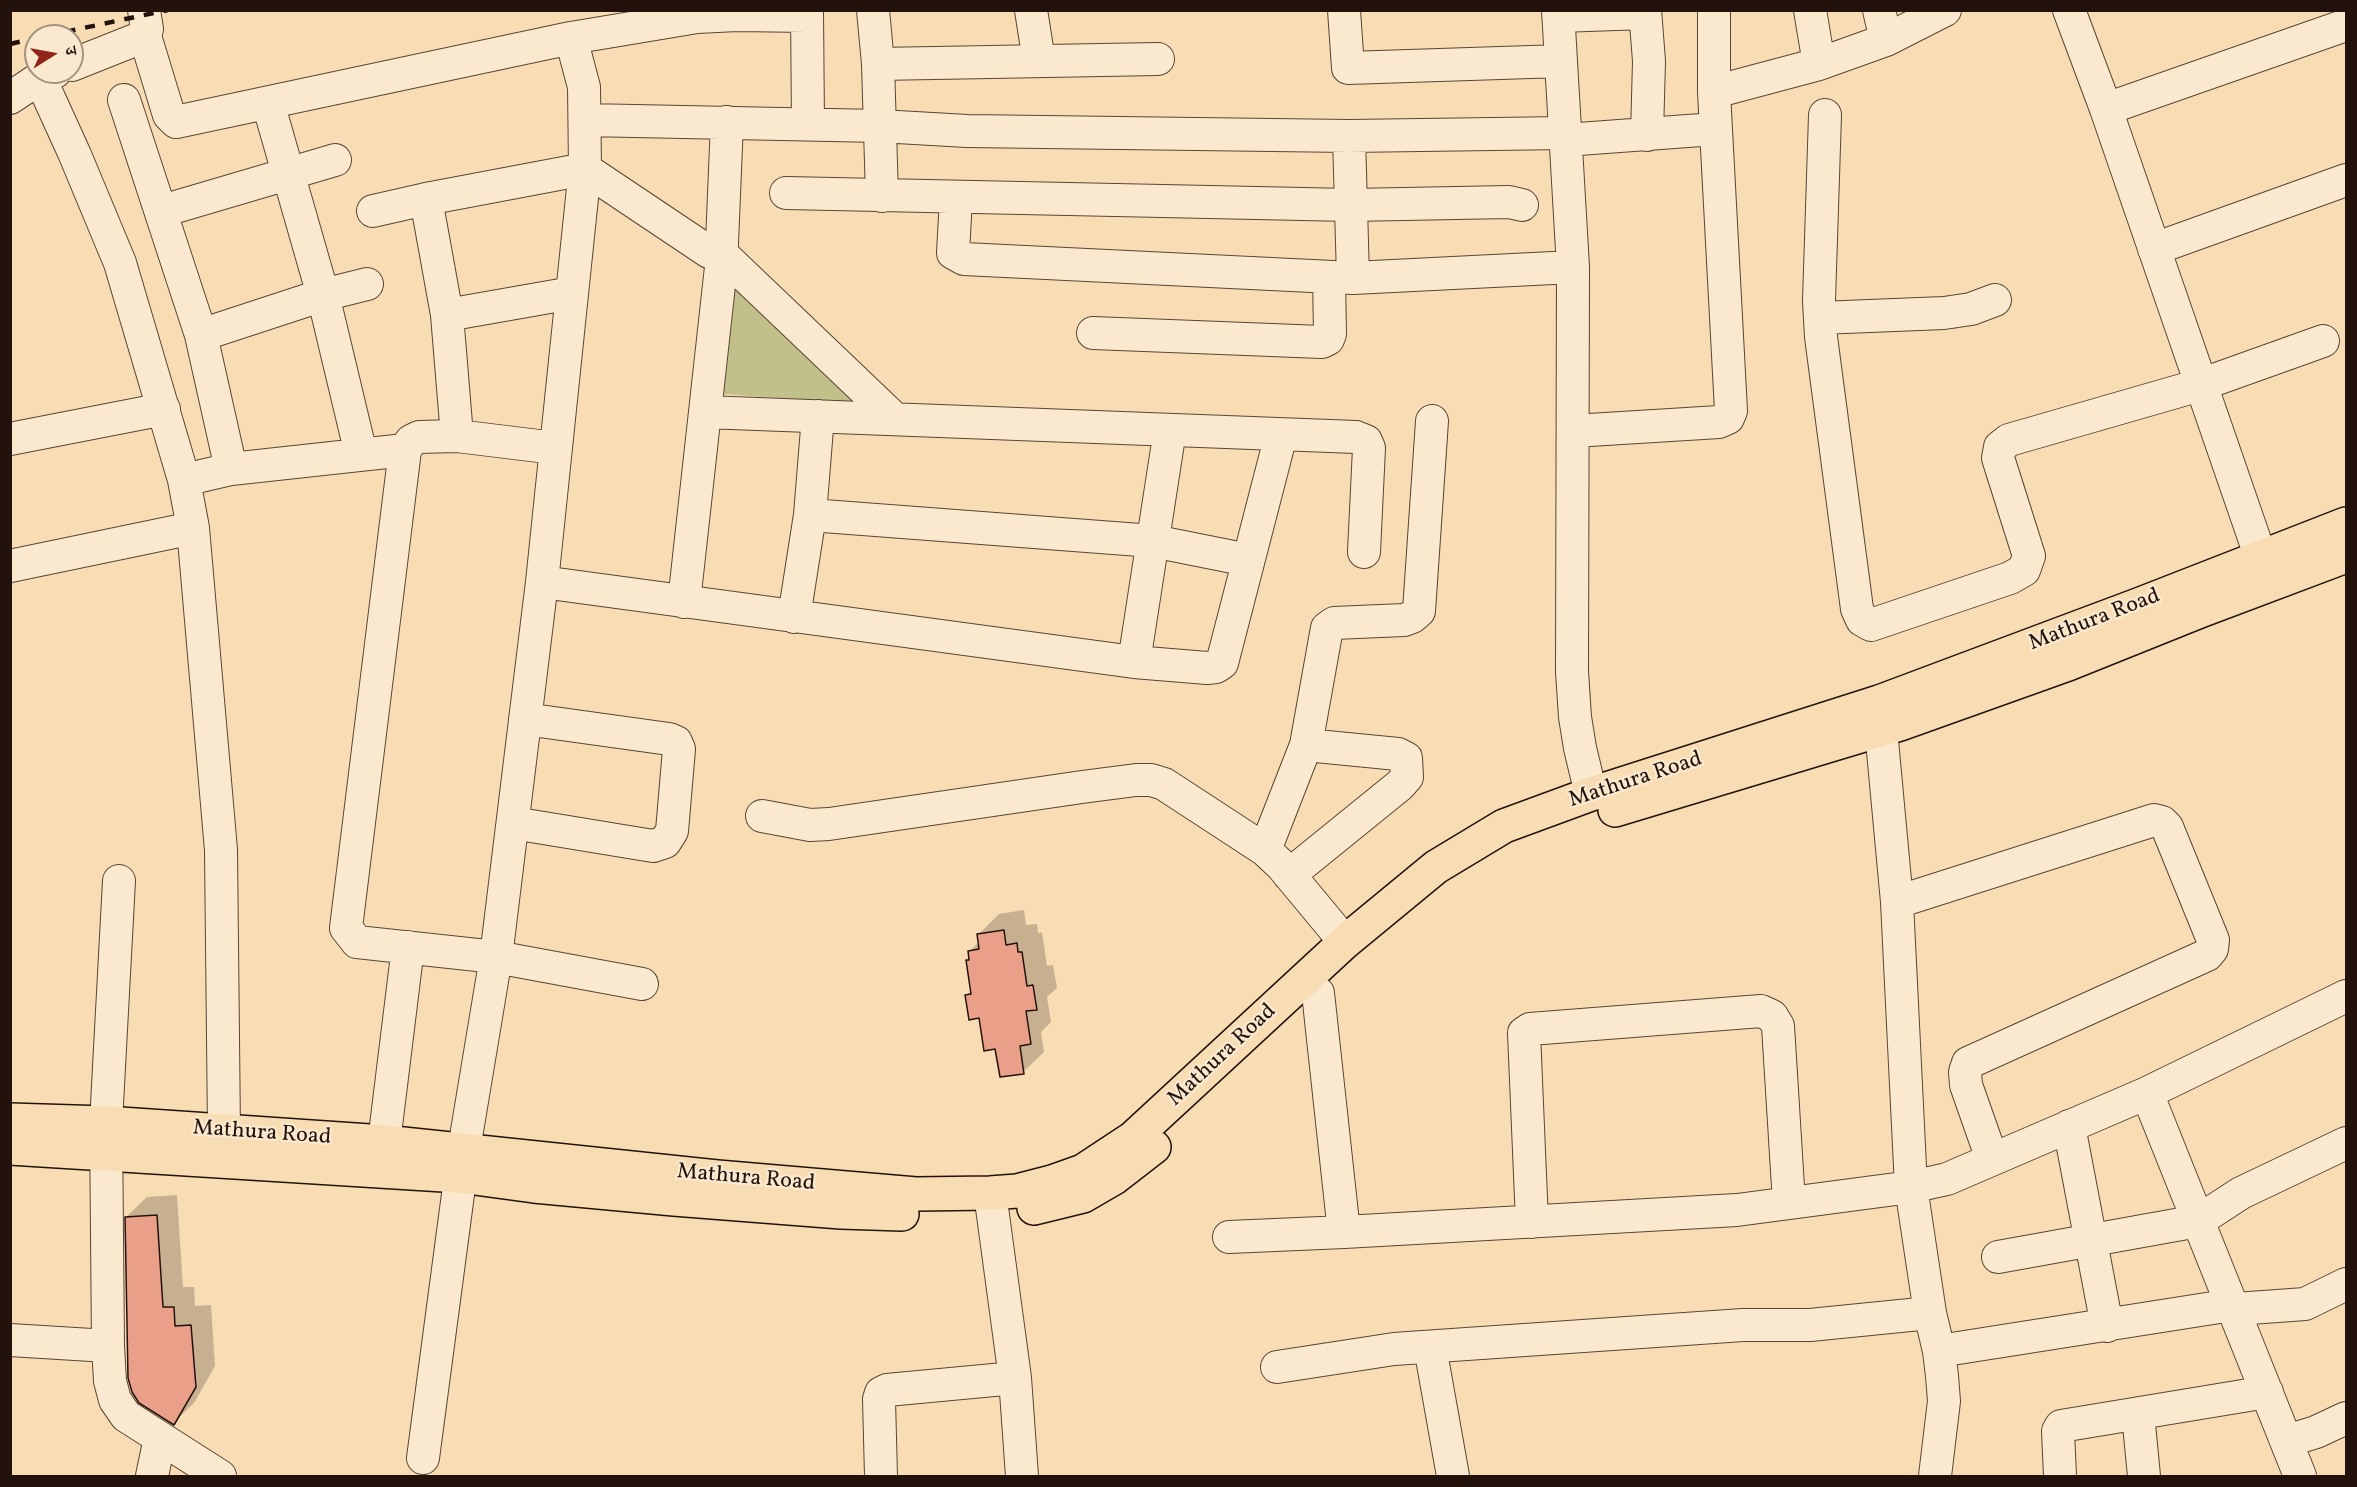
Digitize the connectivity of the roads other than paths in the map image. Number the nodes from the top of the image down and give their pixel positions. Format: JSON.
{"nodes":[{"id":1,"x":873,"y":10,"type":"edge"},
{"id":2,"x":1042,"y":10,"type":"edge"},
{"id":3,"x":1344,"y":10,"type":"edge"},
{"id":4,"x":1714,"y":10,"type":"edge"},
{"id":5,"x":1810,"y":10,"type":"edge"},
{"id":6,"x":2069,"y":10,"type":"edge"},
{"id":7,"x":1031,"y":11,"type":"edge"},
{"id":8,"x":1645,"y":11,"type":"edge"},
{"id":9,"x":1945,"y":11,"type":"edge"},
{"id":10,"x":807,"y":13,"type":"edge"},
{"id":11,"x":1558,"y":13,"type":"edge"},
{"id":12,"x":144,"y":23,"type":"edge"},
{"id":13,"x":1882,"y":25,"type":"edge"},
{"id":14,"x":2346,"y":25,"type":"edge"},
{"id":15,"x":571,"y":38,"type":"junction"},
{"id":16,"x":84,"y":58,"type":"edge"},
{"id":17,"x":1158,"y":59,"type":"dead end"},
{"id":18,"x":1039,"y":61,"type":"junction"},
{"id":19,"x":1561,"y":61,"type":"junction"},
{"id":20,"x":878,"y":64,"type":"junction"},
{"id":21,"x":1819,"y":64,"type":"junction"},
{"id":22,"x":30,"y":84,"type":"edge"},
{"id":23,"x":50,"y":84,"type":"edge"},
{"id":24,"x":1714,"y":92,"type":"junction"},
{"id":25,"x":12,"y":94,"type":"edge"},
{"id":26,"x":124,"y":100,"type":"dead end"},
{"id":27,"x":268,"y":103,"type":"junction"},
{"id":28,"x":2106,"y":109,"type":"junction"},
{"id":29,"x":1825,"y":115,"type":"dead end"},
{"id":30,"x":585,"y":120,"type":"junction"},
{"id":31,"x":727,"y":122,"type":"junction"},
{"id":32,"x":808,"y":124,"type":"junction"},
{"id":33,"x":880,"y":126,"type":"junction"},
{"id":34,"x":1715,"y":129,"type":"junction"},
{"id":35,"x":1349,"y":135,"type":"junction"},
{"id":36,"x":1647,"y":135,"type":"junction"},
{"id":37,"x":1565,"y":136,"type":"junction"},
{"id":38,"x":335,"y":160,"type":"dead end"},
{"id":39,"x":585,"y":169,"type":"junction"},
{"id":40,"x":288,"y":173,"type":"junction"},
{"id":41,"x":2346,"y":180,"type":"edge"},
{"id":42,"x":786,"y":193,"type":"dead end"},
{"id":43,"x":882,"y":196,"type":"junction"},
{"id":44,"x":956,"y":198,"type":"junction"},
{"id":45,"x":426,"y":199,"type":"junction"},
{"id":46,"x":1350,"y":205,"type":"junction"},
{"id":47,"x":1522,"y":205,"type":"dead end"},
{"id":48,"x":162,"y":211,"type":"junction"},
{"id":49,"x":373,"y":211,"type":"dead end"},
{"id":50,"x":2154,"y":249,"type":"junction"},
{"id":51,"x":722,"y":254,"type":"junction"},
{"id":52,"x":1573,"y":267,"type":"junction"},
{"id":53,"x":1341,"y":277,"type":"junction"},
{"id":54,"x":367,"y":284,"type":"dead end"},
{"id":55,"x":572,"y":293,"type":"junction"},
{"id":56,"x":323,"y":296,"type":"junction"},
{"id":57,"x":1995,"y":300,"type":"dead end"},
{"id":58,"x":447,"y":315,"type":"junction"},
{"id":59,"x":1820,"y":318,"type":"junction"},
{"id":60,"x":1093,"y":333,"type":"dead end"},
{"id":61,"x":201,"y":335,"type":"junction"},
{"id":62,"x":2324,"y":341,"type":"dead end"},
{"id":63,"x":2200,"y":385,"type":"junction"},
{"id":64,"x":164,"y":409,"type":"junction"},
{"id":65,"x":705,"y":412,"type":"junction"},
{"id":66,"x":818,"y":416,"type":"junction"},
{"id":67,"x":895,"y":419,"type":"junction"},
{"id":68,"x":1432,"y":421,"type":"dead end"},
{"id":69,"x":1170,"y":430,"type":"junction"},
{"id":70,"x":1573,"y":431,"type":"junction"},
{"id":71,"x":1281,"y":435,"type":"junction"},
{"id":72,"x":457,"y":436,"type":"junction"},
{"id":73,"x":10,"y":439,"type":"edge"},
{"id":74,"x":555,"y":448,"type":"junction"},
{"id":75,"x":405,"y":450,"type":"junction"},
{"id":76,"x":360,"y":454,"type":"junction"},
{"id":77,"x":231,"y":469,"type":"junction"},
{"id":78,"x":184,"y":480,"type":"junction"},
{"id":79,"x":810,"y":515,"type":"junction"},
{"id":80,"x":2346,"y":524,"type":"edge"},
{"id":81,"x":193,"y":528,"type":"junction"},
{"id":82,"x":1153,"y":541,"type":"junction"},
{"id":83,"x":1364,"y":552,"type":"dead end"},
{"id":84,"x":2346,"y":556,"type":"edge"},
{"id":85,"x":2261,"y":558,"type":"junction"},
{"id":86,"x":1248,"y":560,"type":"junction"},
{"id":87,"x":10,"y":566,"type":"edge"},
{"id":88,"x":542,"y":582,"type":"junction"},
{"id":89,"x":684,"y":602,"type":"junction"},
{"id":90,"x":794,"y":617,"type":"junction"},
{"id":91,"x":1134,"y":662,"type":"junction"},
{"id":92,"x":525,"y":719,"type":"junction"},
{"id":93,"x":1881,"y":730,"type":"junction"},
{"id":94,"x":1306,"y":745,"type":"junction"},
{"id":95,"x":1591,"y":794,"type":"junction"},
{"id":96,"x":762,"y":816,"type":"dead end"},
{"id":97,"x":513,"y":823,"type":"junction"},
{"id":98,"x":1265,"y":850,"type":"junction"},
{"id":99,"x":1289,"y":875,"type":"junction"},
{"id":100,"x":119,"y":881,"type":"dead end"},
{"id":101,"x":1897,"y":902,"type":"junction"},
{"id":102,"x":1345,"y":942,"type":"junction"},
{"id":103,"x":408,"y":947,"type":"junction"},
{"id":104,"x":496,"y":957,"type":"junction"},
{"id":105,"x":642,"y":984,"type":"dead end"},
{"id":106,"x":1318,"y":993,"type":"junction"},
{"id":107,"x":2346,"y":996,"type":"edge"},
{"id":108,"x":2147,"y":1093,"type":"junction"},
{"id":109,"x":10,"y":1120,"type":"edge"},
{"id":110,"x":2069,"y":1126,"type":"junction"},
{"id":111,"x":224,"y":1132,"type":"junction"},
{"id":112,"x":106,"y":1139,"type":"junction"},
{"id":113,"x":384,"y":1142,"type":"junction"},
{"id":114,"x":2346,"y":1143,"type":"edge"},
{"id":115,"x":10,"y":1148,"type":"edge"},
{"id":116,"x":1992,"y":1159,"type":"junction"},
{"id":117,"x":462,"y":1163,"type":"junction"},
{"id":118,"x":1911,"y":1187,"type":"junction"},
{"id":119,"x":1789,"y":1203,"type":"junction"},
{"id":120,"x":992,"y":1204,"type":"junction"},
{"id":121,"x":2198,"y":1221,"type":"junction"},
{"id":122,"x":1532,"y":1222,"type":"junction"},
{"id":123,"x":1344,"y":1232,"type":"junction"},
{"id":124,"x":1229,"y":1237,"type":"dead end"},
{"id":125,"x":2091,"y":1241,"type":"junction"},
{"id":126,"x":1998,"y":1257,"type":"dead end"},
{"id":127,"x":2346,"y":1284,"type":"edge"},
{"id":128,"x":2232,"y":1305,"type":"junction"},
{"id":129,"x":1930,"y":1313,"type":"junction"},
{"id":130,"x":2106,"y":1326,"type":"junction"},
{"id":131,"x":10,"y":1340,"type":"edge"},
{"id":132,"x":108,"y":1346,"type":"junction"},
{"id":133,"x":1430,"y":1347,"type":"junction"},
{"id":134,"x":1939,"y":1351,"type":"junction"},
{"id":135,"x":1277,"y":1367,"type":"dead end"},
{"id":136,"x":1015,"y":1378,"type":"junction"},
{"id":137,"x":2267,"y":1392,"type":"junction"},
{"id":138,"x":2138,"y":1414,"type":"junction"},
{"id":139,"x":2346,"y":1418,"type":"edge"},
{"id":140,"x":160,"y":1438,"type":"junction"},
{"id":141,"x":2287,"y":1441,"type":"junction"},
{"id":142,"x":423,"y":1458,"type":"dead end"},
{"id":143,"x":2292,"y":1475,"type":"edge"},
{"id":144,"x":152,"y":1476,"type":"edge"},
{"id":145,"x":220,"y":1476,"type":"edge"},
{"id":146,"x":881,"y":1476,"type":"edge"},
{"id":147,"x":1022,"y":1476,"type":"edge"},
{"id":148,"x":1453,"y":1476,"type":"edge"},
{"id":149,"x":1935,"y":1476,"type":"edge"},
{"id":150,"x":2060,"y":1476,"type":"edge"},
{"id":151,"x":2144,"y":1476,"type":"edge"}],
"edges":[{"from":1,"to":20,"type":"street"},
{"from":2,"to":7,"type":"street"},
{"from":3,"to":19,"type":"street"},
{"from":4,"to":24,"type":"street"},
{"from":5,"to":21,"type":"street"},
{"from":6,"to":28,"type":"street"},
{"from":7,"to":18,"type":"street"},
{"from":8,"to":11,"type":"street"},
{"from":8,"to":36,"type":"street"},
{"from":9,"to":13,"type":"street"},
{"from":10,"to":15,"type":"street"},
{"from":10,"to":32,"type":"street"},
{"from":11,"to":19,"type":"street"},
{"from":12,"to":16,"type":"street"},
{"from":12,"to":27,"type":"street"},
{"from":13,"to":21,"type":"street"},
{"from":14,"to":28,"type":"street"},
{"from":15,"to":27,"type":"street"},
{"from":15,"to":30,"type":"street"},
{"from":17,"to":18,"type":"street"},
{"from":18,"to":20,"type":"street"},
{"from":19,"to":37,"type":"street"},
{"from":20,"to":33,"type":"street"},
{"from":21,"to":24,"type":"street"},
{"from":22,"to":25,"type":"street"},
{"from":23,"to":64,"type":"street"},
{"from":24,"to":34,"type":"street"},
{"from":26,"to":48,"type":"street"},
{"from":27,"to":40,"type":"street"},
{"from":28,"to":50,"type":"street"},
{"from":29,"to":59,"type":"street"},
{"from":30,"to":31,"type":"street"},
{"from":30,"to":39,"type":"street"},
{"from":31,"to":32,"type":"street"},
{"from":31,"to":51,"type":"street"},
{"from":32,"to":33,"type":"street"},
{"from":33,"to":35,"type":"street"},
{"from":33,"to":43,"type":"street"},
{"from":34,"to":36,"type":"street"},
{"from":34,"to":70,"type":"street"},
{"from":35,"to":37,"type":"street"},
{"from":35,"to":46,"type":"street"},
{"from":36,"to":37,"type":"street"},
{"from":37,"to":52,"type":"street"},
{"from":38,"to":40,"type":"street"},
{"from":39,"to":45,"type":"street"},
{"from":39,"to":51,"type":"street"},
{"from":39,"to":55,"type":"street"},
{"from":40,"to":48,"type":"street"},
{"from":40,"to":56,"type":"street"},
{"from":41,"to":50,"type":"street"},
{"from":42,"to":43,"type":"street"},
{"from":43,"to":44,"type":"street"},
{"from":44,"to":46,"type":"street"},
{"from":44,"to":53,"type":"street"},
{"from":45,"to":49,"type":"street"},
{"from":45,"to":58,"type":"street"},
{"from":46,"to":47,"type":"street"},
{"from":46,"to":53,"type":"street"},
{"from":48,"to":61,"type":"street"},
{"from":50,"to":63,"type":"street"},
{"from":51,"to":65,"type":"street"},
{"from":51,"to":67,"type":"street"},
{"from":52,"to":53,"type":"street"},
{"from":52,"to":70,"type":"street"},
{"from":53,"to":60,"type":"street"},
{"from":54,"to":56,"type":"street"},
{"from":55,"to":58,"type":"street"},
{"from":55,"to":74,"type":"street"},
{"from":56,"to":61,"type":"street"},
{"from":56,"to":76,"type":"street"},
{"from":57,"to":59,"type":"street"},
{"from":58,"to":72,"type":"street"},
{"from":59,"to":63,"type":"street"},
{"from":61,"to":77,"type":"street"},
{"from":62,"to":63,"type":"street"},
{"from":63,"to":85,"type":"street"},
{"from":64,"to":73,"type":"street"},
{"from":64,"to":78,"type":"street"},
{"from":65,"to":66,"type":"street"},
{"from":65,"to":89,"type":"street"},
{"from":66,"to":67,"type":"street"},
{"from":66,"to":79,"type":"street"},
{"from":67,"to":69,"type":"street"},
{"from":68,"to":94,"type":"street"},
{"from":69,"to":71,"type":"street"},
{"from":69,"to":82,"type":"street"},
{"from":70,"to":95,"type":"street"},
{"from":71,"to":83,"type":"street"},
{"from":71,"to":86,"type":"street"},
{"from":72,"to":74,"type":"street"},
{"from":72,"to":75,"type":"street"},
{"from":74,"to":88,"type":"street"},
{"from":75,"to":76,"type":"street"},
{"from":75,"to":103,"type":"street"},
{"from":76,"to":77,"type":"street"},
{"from":77,"to":78,"type":"street"},
{"from":78,"to":81,"type":"street"},
{"from":79,"to":82,"type":"street"},
{"from":79,"to":90,"type":"street"},
{"from":80,"to":85,"type":"main road","name":"Mathura Road"},
{"from":81,"to":87,"type":"street"},
{"from":81,"to":111,"type":"street"},
{"from":82,"to":86,"type":"street"},
{"from":82,"to":91,"type":"street"},
{"from":84,"to":93,"type":"main road","name":"Mathura Road"},
{"from":85,"to":95,"type":"main road","name":"Mathura Road"},
{"from":86,"to":91,"type":"street"},
{"from":88,"to":89,"type":"street"},
{"from":88,"to":92,"type":"street"},
{"from":89,"to":90,"type":"street"},
{"from":90,"to":91,"type":"street"},
{"from":92,"to":97,"type":"street"},
{"from":92,"to":97,"type":"street"},
{"from":93,"to":101,"type":"street"},
{"from":93,"to":106,"type":"main road","name":"Mathura Road"},
{"from":94,"to":98,"type":"street"},
{"from":94,"to":99,"type":"street"},
{"from":95,"to":102,"type":"main road","name":"Mathura Road"},
{"from":96,"to":98,"type":"street"},
{"from":97,"to":104,"type":"street"},
{"from":98,"to":99,"type":"street"},
{"from":99,"to":102,"type":"street"},
{"from":100,"to":112,"type":"street"},
{"from":101,"to":116,"type":"street"},
{"from":101,"to":118,"type":"street"},
{"from":102,"to":120,"type":"main road","name":"Mathura Road"},
{"from":103,"to":104,"type":"street"},
{"from":103,"to":113,"type":"street"},
{"from":104,"to":105,"type":"street"},
{"from":104,"to":117,"type":"street"},
{"from":106,"to":120,"type":"main road","name":"Mathura Road"},
{"from":106,"to":123,"type":"street"},
{"from":107,"to":108,"type":"street"},
{"from":108,"to":110,"type":"street"},
{"from":108,"to":121,"type":"street"},
{"from":109,"to":112,"type":"main road","name":"Mathura Road"},
{"from":110,"to":116,"type":"street"},
{"from":110,"to":125,"type":"street"},
{"from":111,"to":112,"type":"main road","name":"Mathura Road"},
{"from":111,"to":113,"type":"main road","name":"Mathura Road"},
{"from":112,"to":115,"type":"main road","name":"Mathura Road"},
{"from":112,"to":117,"type":"main road","name":"Mathura Road"},
{"from":112,"to":132,"type":"street"},
{"from":113,"to":117,"type":"main road","name":"Mathura Road"},
{"from":114,"to":121,"type":"street"},
{"from":116,"to":118,"type":"street"},
{"from":117,"to":120,"type":"main road","name":"Mathura Road"},
{"from":117,"to":142,"type":"street"},
{"from":118,"to":119,"type":"street"},
{"from":118,"to":129,"type":"street"},
{"from":119,"to":122,"type":"street"},
{"from":119,"to":122,"type":"street"},
{"from":120,"to":136,"type":"street"},
{"from":121,"to":125,"type":"street"},
{"from":121,"to":128,"type":"street"},
{"from":122,"to":123,"type":"street"},
{"from":123,"to":124,"type":"street"},
{"from":125,"to":126,"type":"street"},
{"from":125,"to":130,"type":"street"},
{"from":127,"to":128,"type":"street"},
{"from":128,"to":130,"type":"street"},
{"from":128,"to":137,"type":"street"},
{"from":129,"to":133,"type":"street"},
{"from":129,"to":134,"type":"street"},
{"from":130,"to":134,"type":"street"},
{"from":131,"to":132,"type":"street"},
{"from":132,"to":140,"type":"street"},
{"from":133,"to":135,"type":"street"},
{"from":133,"to":148,"type":"street"},
{"from":134,"to":149,"type":"street"},
{"from":136,"to":146,"type":"street"},
{"from":136,"to":147,"type":"street"},
{"from":137,"to":138,"type":"street"},
{"from":137,"to":141,"type":"street"},
{"from":138,"to":150,"type":"street"},
{"from":138,"to":151,"type":"street"},
{"from":139,"to":141,"type":"street"},
{"from":140,"to":144,"type":"street"},
{"from":140,"to":145,"type":"street"},
{"from":141,"to":143,"type":"street"}]}
